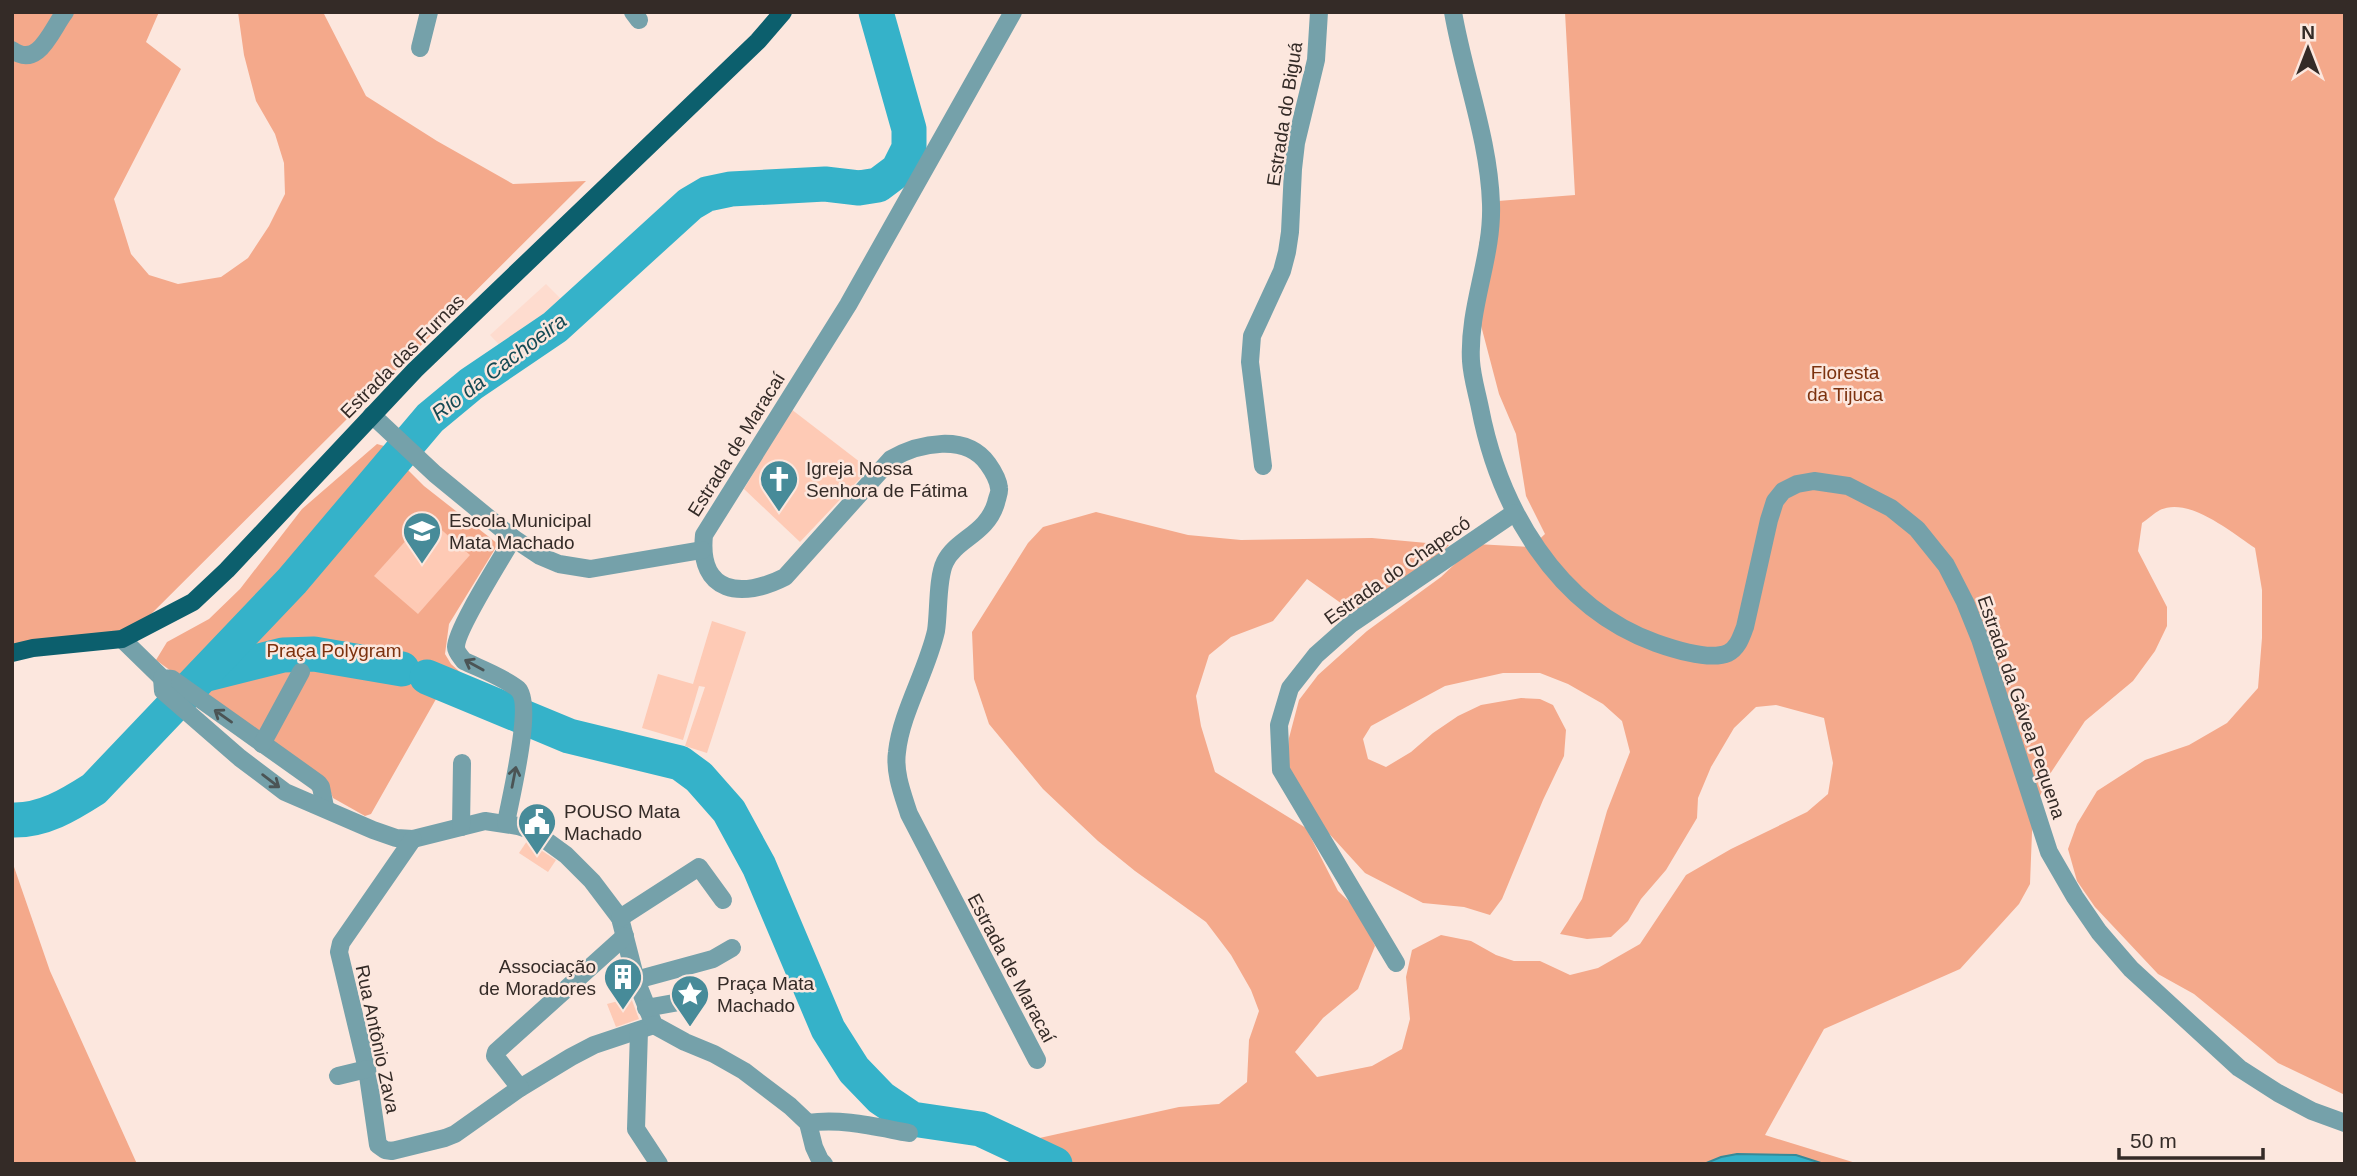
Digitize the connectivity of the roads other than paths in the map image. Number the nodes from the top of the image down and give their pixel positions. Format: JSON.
{"nodes":[{"id":1,"x":65,"y":12,"type":"edge"},
{"id":2,"x":429,"y":12,"type":"edge"},
{"id":3,"x":1013,"y":12,"type":"edge"},
{"id":4,"x":1319,"y":12,"type":"edge"},
{"id":5,"x":1453,"y":12,"type":"edge"},
{"id":6,"x":776,"y":15,"type":"edge"},
{"id":7,"x":420,"y":48,"type":"dead end"},
{"id":8,"x":12,"y":50,"type":"edge"},
{"id":9,"x":372,"y":415,"type":"junction"},
{"id":10,"x":1263,"y":466,"type":"dead end"},
{"id":11,"x":1514,"y":513,"type":"junction"},
{"id":12,"x":513,"y":538,"type":"junction"},
{"id":13,"x":702,"y":550,"type":"junction"},
{"id":14,"x":122,"y":639,"type":"junction"},
{"id":15,"x":12,"y":653,"type":"edge"},
{"id":16,"x":301,"y":672,"type":"dead end"},
{"id":17,"x":186,"y":701,"type":"junction"},
{"id":18,"x":262,"y":744,"type":"junction"},
{"id":19,"x":462,"y":763,"type":"dead end"},
{"id":20,"x":325,"y":807,"type":"junction"},
{"id":21,"x":506,"y":823,"type":"junction"},
{"id":22,"x":461,"y":827,"type":"junction"},
{"id":23,"x":413,"y":839,"type":"junction"},
{"id":24,"x":723,"y":900,"type":"dead end"},
{"id":25,"x":621,"y":931,"type":"junction"},
{"id":26,"x":732,"y":948,"type":"dead end"},
{"id":27,"x":1396,"y":963,"type":"dead end"},
{"id":28,"x":636,"y":980,"type":"junction"},
{"id":29,"x":696,"y":999,"type":"dead end"},
{"id":30,"x":646,"y":1021,"type":"junction"},
{"id":31,"x":1037,"y":1060,"type":"dead end"},
{"id":32,"x":366,"y":1069,"type":"junction"},
{"id":33,"x":338,"y":1076,"type":"dead end"},
{"id":34,"x":517,"y":1082,"type":"junction"},
{"id":35,"x":808,"y":1124,"type":"junction"},
{"id":36,"x":2345,"y":1124,"type":"edge"},
{"id":37,"x":909,"y":1133,"type":"dead end"},
{"id":38,"x":659,"y":1164,"type":"edge"},
{"id":39,"x":824,"y":1164,"type":"edge"}],
"edges":[{"from":1,"to":8,"type":"street"},
{"from":2,"to":7,"type":"street"},
{"from":3,"to":13,"type":"street","name":"Estrada de Maracaí"},
{"from":4,"to":10,"type":"street","name":"Estrada do Biguá"},
{"from":5,"to":11,"type":"street","name":"Estrada da Gávea Pequena"},
{"from":6,"to":9,"type":"main road","name":"Estrada das Furnas"},
{"from":9,"to":12,"type":"street"},
{"from":9,"to":14,"type":"main road","name":"Estrada das Furnas"},
{"from":11,"to":27,"type":"street","name":"Estrada do Chapecó"},
{"from":11,"to":36,"type":"street","name":"Estrada da Gávea Pequena"},
{"from":12,"to":13,"type":"street"},
{"from":21,"to":12,"type":"street","one_way":true},
{"from":13,"to":31,"type":"street","name":"Estrada de Maracaí"},
{"from":14,"to":15,"type":"main road","name":"Estrada das Furnas"},
{"from":14,"to":17,"type":"street"},
{"from":16,"to":18,"type":"street"},
{"from":18,"to":17,"type":"street","one_way":true},
{"from":17,"to":20,"type":"street","one_way":true},
{"from":18,"to":20,"type":"street"},
{"from":19,"to":22,"type":"street"},
{"from":20,"to":23,"type":"street"},
{"from":21,"to":22,"type":"street"},
{"from":21,"to":25,"type":"street"},
{"from":22,"to":23,"type":"street"},
{"from":23,"to":32,"type":"street","name":"Rua Antônio Zava"},
{"from":24,"to":25,"type":"street"},
{"from":25,"to":28,"type":"street"},
{"from":25,"to":34,"type":"street"},
{"from":26,"to":28,"type":"street"},
{"from":28,"to":30,"type":"street"},
{"from":29,"to":30,"type":"street"},
{"from":30,"to":34,"type":"street"},
{"from":30,"to":35,"type":"street"},
{"from":30,"to":38,"type":"street"},
{"from":32,"to":33,"type":"street"},
{"from":32,"to":34,"type":"street","name":"Rua Antônio Zava"},
{"from":35,"to":37,"type":"street"},
{"from":35,"to":39,"type":"street"}]}
